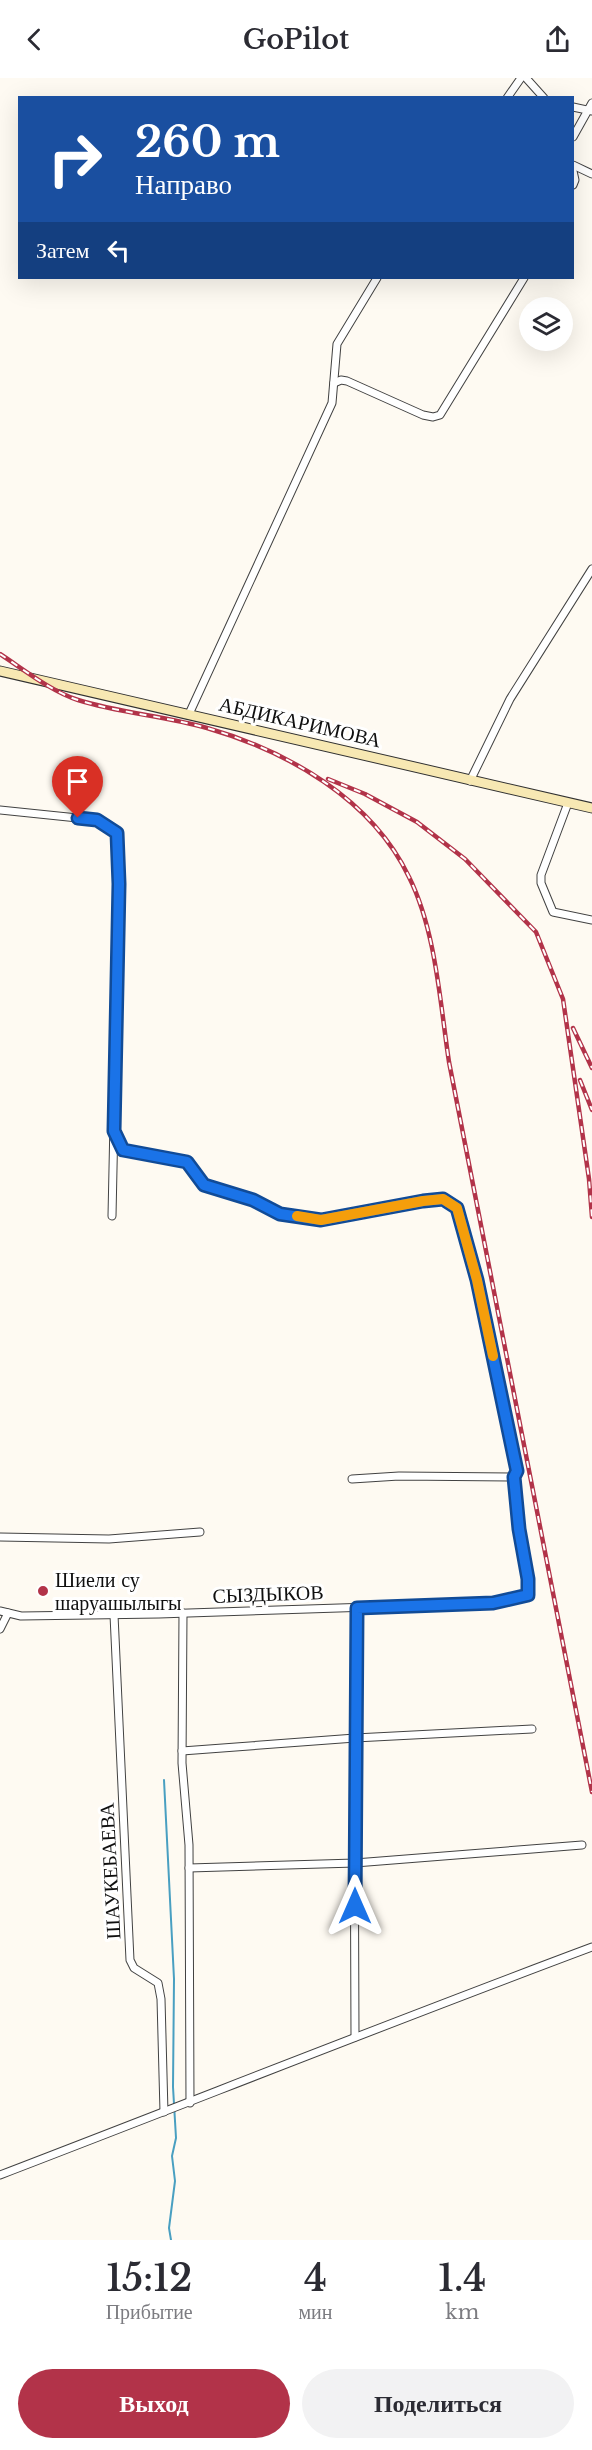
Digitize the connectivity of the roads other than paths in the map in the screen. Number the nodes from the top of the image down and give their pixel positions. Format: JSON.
{"nodes":[{"id":1,"x":521,"y":78,"type":"edge"},
{"id":2,"x":526,"y":78,"type":"edge"},
{"id":3,"x":508,"y":96,"type":"edge"},
{"id":4,"x":542,"y":96,"type":"edge"},
{"id":5,"x":574,"y":107,"type":"edge"},
{"id":6,"x":591,"y":107,"type":"edge"},
{"id":7,"x":574,"y":135,"type":"edge"},
{"id":8,"x":574,"y":165,"type":"edge"},
{"id":9,"x":592,"y":174,"type":"edge"},
{"id":10,"x":377,"y":279,"type":"edge"},
{"id":11,"x":523,"y":279,"type":"edge"},
{"id":12,"x":334,"y":383,"type":"junction"},
{"id":13,"x":592,"y":568,"type":"edge"},
{"id":14,"x":0,"y":671,"type":"edge"},
{"id":15,"x":189,"y":714,"type":"junction"},
{"id":16,"x":470,"y":781,"type":"junction"},
{"id":17,"x":568,"y":803,"type":"junction"},
{"id":18,"x":592,"y":808,"type":"edge"},
{"id":19,"x":0,"y":810,"type":"edge"},
{"id":20,"x":592,"y":920,"type":"edge"},
{"id":21,"x":114,"y":1131,"type":"junction"},
{"id":22,"x":112,"y":1216,"type":"dead end"},
{"id":23,"x":514,"y":1477,"type":"junction"},
{"id":24,"x":352,"y":1479,"type":"dead end"},
{"id":25,"x":200,"y":1532,"type":"dead end"},
{"id":26,"x":0,"y":1537,"type":"edge"},
{"id":27,"x":357,"y":1608,"type":"junction"},
{"id":28,"x":0,"y":1611,"type":"edge"},
{"id":29,"x":183,"y":1613,"type":"junction"},
{"id":30,"x":8,"y":1614,"type":"junction"},
{"id":31,"x":114,"y":1615,"type":"junction"},
{"id":32,"x":0,"y":1629,"type":"edge"},
{"id":33,"x":532,"y":1729,"type":"dead end"},
{"id":34,"x":355,"y":1738,"type":"junction"},
{"id":35,"x":182,"y":1751,"type":"junction"},
{"id":36,"x":582,"y":1845,"type":"dead end"},
{"id":37,"x":355,"y":1863,"type":"junction"},
{"id":38,"x":189,"y":1868,"type":"junction"},
{"id":39,"x":592,"y":1947,"type":"edge"},
{"id":40,"x":355,"y":2037,"type":"junction"},
{"id":41,"x":190,"y":2103,"type":"junction"},
{"id":42,"x":167,"y":2111,"type":"junction"},
{"id":43,"x":0,"y":2175,"type":"edge"}],
"edges":[{"from":1,"to":3,"type":"street"},
{"from":2,"to":4,"type":"street"},
{"from":5,"to":6,"type":"street"},
{"from":6,"to":7,"type":"street"},
{"from":8,"to":9,"type":"street"},
{"from":10,"to":12,"type":"street"},
{"from":11,"to":12,"type":"street"},
{"from":12,"to":15,"type":"street"},
{"from":13,"to":16,"type":"street"},
{"from":14,"to":15,"type":"main road","name":"АБДИКАРИМОВА"},
{"from":15,"to":16,"type":"main road","name":"АБДИКАРИМОВА"},
{"from":16,"to":17,"type":"main road","name":"АБДИКАРИМОВА"},
{"from":17,"to":18,"type":"main road","name":"АБДИКАРИМОВА"},
{"from":17,"to":20,"type":"street"},
{"from":19,"to":21,"type":"street"},
{"from":21,"to":22,"type":"street"},
{"from":21,"to":23,"type":"street"},
{"from":23,"to":24,"type":"street"},
{"from":23,"to":27,"type":"street","name":"СЫЗДЫКОВ"},
{"from":25,"to":26,"type":"street"},
{"from":27,"to":29,"type":"street","name":"СЫЗДЫКОВ"},
{"from":27,"to":34,"type":"street"},
{"from":28,"to":30,"type":"street","name":"СЫЗДЫКОВ"},
{"from":29,"to":31,"type":"street","name":"СЫЗДЫКОВ"},
{"from":29,"to":35,"type":"street"},
{"from":30,"to":31,"type":"street","name":"СЫЗДЫКОВ"},
{"from":30,"to":32,"type":"street"},
{"from":31,"to":42,"type":"street","name":"ШАУКЕБАЕВА"},
{"from":33,"to":34,"type":"street"},
{"from":34,"to":35,"type":"street"},
{"from":34,"to":37,"type":"street"},
{"from":35,"to":38,"type":"street"},
{"from":36,"to":37,"type":"street"},
{"from":37,"to":38,"type":"street"},
{"from":37,"to":40,"type":"street"},
{"from":38,"to":41,"type":"street"},
{"from":39,"to":40,"type":"street"},
{"from":40,"to":41,"type":"street"},
{"from":41,"to":42,"type":"street"},
{"from":42,"to":43,"type":"street"}]}
